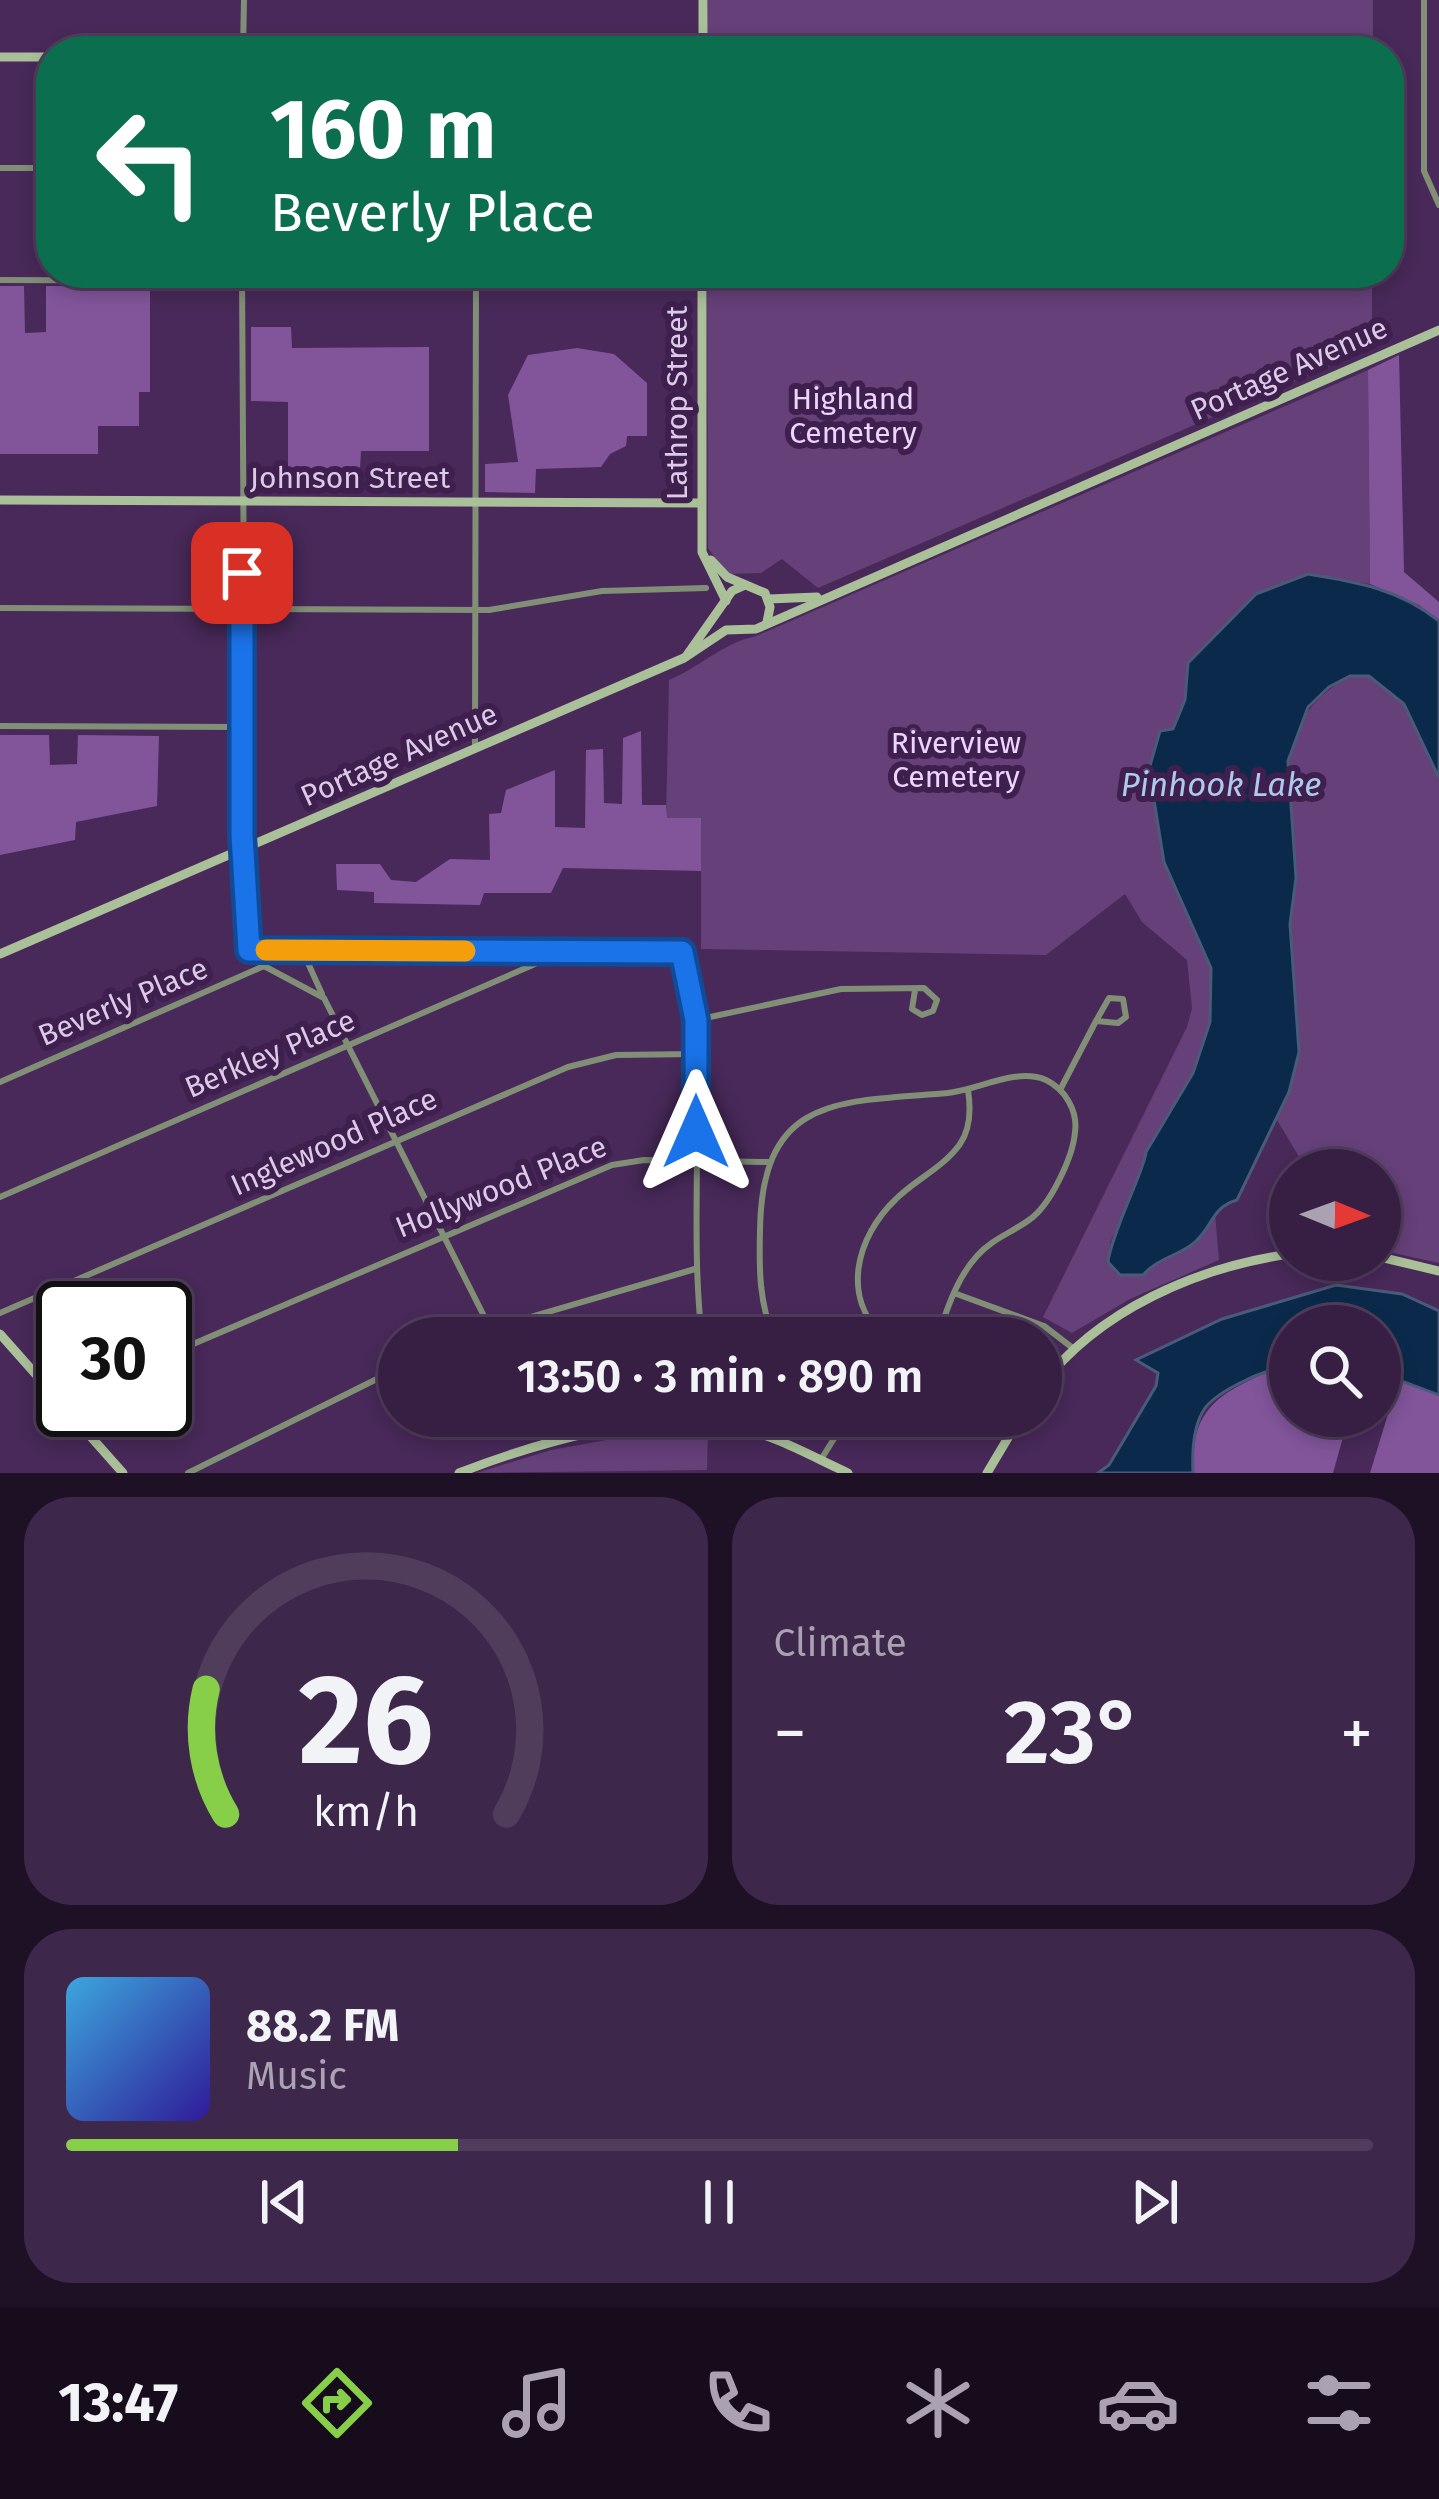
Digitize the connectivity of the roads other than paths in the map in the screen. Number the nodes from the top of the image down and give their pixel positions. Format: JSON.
{"nodes":[{"id":1,"x":244,"y":0,"type":"edge"},
{"id":2,"x":703,"y":0,"type":"edge"},
{"id":3,"x":1424,"y":0,"type":"edge"},
{"id":4,"x":244,"y":36,"type":"edge"},
{"id":5,"x":703,"y":36,"type":"edge"},
{"id":6,"x":0,"y":57,"type":"edge"},
{"id":7,"x":36,"y":57,"type":"edge"},
{"id":8,"x":0,"y":168,"type":"edge"},
{"id":9,"x":36,"y":168,"type":"edge"},
{"id":10,"x":1439,"y":206,"type":"edge"},
{"id":11,"x":0,"y":280,"type":"edge"},
{"id":12,"x":36,"y":280,"type":"edge"},
{"id":13,"x":242,"y":288,"type":"edge"},
{"id":14,"x":476,"y":288,"type":"edge"},
{"id":15,"x":702,"y":288,"type":"edge"},
{"id":16,"x":1439,"y":330,"type":"edge"},
{"id":17,"x":0,"y":500,"type":"edge"},
{"id":18,"x":242,"y":501,"type":"junction"},
{"id":19,"x":475,"y":502,"type":"junction"},
{"id":20,"x":700,"y":503,"type":"junction"},
{"id":21,"x":701,"y":532,"type":"junction"},
{"id":22,"x":743,"y":586,"type":"junction"},
{"id":23,"x":706,"y":588,"type":"dead end"},
{"id":24,"x":828,"y":596,"type":"junction"},
{"id":25,"x":769,"y":599,"type":"junction"},
{"id":26,"x":725,"y":604,"type":"junction"},
{"id":27,"x":0,"y":608,"type":"edge"},
{"id":28,"x":242,"y":609,"type":"junction"},
{"id":29,"x":475,"y":610,"type":"junction"},
{"id":30,"x":767,"y":622,"type":"junction"},
{"id":31,"x":737,"y":629,"type":"junction"},
{"id":32,"x":685,"y":658,"type":"junction"},
{"id":33,"x":0,"y":726,"type":"edge"},
{"id":34,"x":241,"y":727,"type":"junction"},
{"id":35,"x":475,"y":748,"type":"junction"},
{"id":36,"x":244,"y":849,"type":"junction"},
{"id":37,"x":249,"y":950,"type":"junction"},
{"id":38,"x":302,"y":950,"type":"junction"},
{"id":39,"x":0,"y":954,"type":"edge"},
{"id":40,"x":558,"y":954,"type":"junction"},
{"id":41,"x":264,"y":966,"type":"junction"},
{"id":42,"x":915,"y":990,"type":"junction"},
{"id":43,"x":324,"y":998,"type":"junction"},
{"id":44,"x":696,"y":1020,"type":"junction"},
{"id":45,"x":1096,"y":1022,"type":"junction"},
{"id":46,"x":348,"y":1046,"type":"junction"},
{"id":47,"x":696,"y":1054,"type":"junction"},
{"id":48,"x":0,"y":1082,"type":"edge"},
{"id":49,"x":968,"y":1090,"type":"junction"},
{"id":50,"x":1060,"y":1090,"type":"junction"},
{"id":51,"x":396,"y":1142,"type":"junction"},
{"id":52,"x":695,"y":1160,"type":"junction"},
{"id":53,"x":768,"y":1162,"type":"junction"},
{"id":54,"x":0,"y":1197,"type":"edge"},
{"id":55,"x":442,"y":1235,"type":"junction"},
{"id":56,"x":1269,"y":1260,"type":"edge"},
{"id":57,"x":1401,"y":1262,"type":"edge"},
{"id":58,"x":695,"y":1269,"type":"junction"},
{"id":59,"x":1439,"y":1271,"type":"edge"},
{"id":60,"x":955,"y":1293,"type":"junction"},
{"id":61,"x":0,"y":1313,"type":"edge"},
{"id":62,"x":484,"y":1317,"type":"edge"},
{"id":63,"x":525,"y":1317,"type":"edge"},
{"id":64,"x":700,"y":1317,"type":"edge"},
{"id":65,"x":768,"y":1317,"type":"edge"},
{"id":66,"x":870,"y":1317,"type":"edge"},
{"id":67,"x":945,"y":1317,"type":"edge"},
{"id":68,"x":0,"y":1334,"type":"edge"},
{"id":69,"x":192,"y":1344,"type":"edge"},
{"id":70,"x":1074,"y":1349,"type":"junction"},
{"id":71,"x":1062,"y":1362,"type":"edge"},
{"id":72,"x":36,"y":1374,"type":"edge"},
{"id":73,"x":378,"y":1378,"type":"edge"},
{"id":74,"x":92,"y":1437,"type":"edge"},
{"id":75,"x":562,"y":1437,"type":"edge"},
{"id":76,"x":581,"y":1437,"type":"edge"},
{"id":77,"x":767,"y":1437,"type":"edge"},
{"id":78,"x":836,"y":1437,"type":"edge"},
{"id":79,"x":1008,"y":1437,"type":"edge"},
{"id":80,"x":564,"y":1440,"type":"junction"},
{"id":81,"x":820,"y":1460,"type":"junction"},
{"id":82,"x":123,"y":1473,"type":"edge"},
{"id":83,"x":188,"y":1473,"type":"edge"},
{"id":84,"x":459,"y":1473,"type":"edge"},
{"id":85,"x":848,"y":1473,"type":"edge"},
{"id":86,"x":987,"y":1473,"type":"edge"}],
"edges":[{"from":1,"to":4,"type":"street"},
{"from":2,"to":5,"type":"street"},
{"from":3,"to":10,"type":"street"},
{"from":6,"to":7,"type":"street"},
{"from":8,"to":9,"type":"street"},
{"from":11,"to":12,"type":"street"},
{"from":13,"to":18,"type":"street"},
{"from":14,"to":19,"type":"street"},
{"from":15,"to":20,"type":"street","name":"Lathrop Street"},
{"from":16,"to":24,"type":"street","name":"Portage Avenue"},
{"from":17,"to":18,"type":"street","name":"Johnson Street"},
{"from":18,"to":19,"type":"street","name":"Johnson Street"},
{"from":18,"to":28,"type":"street"},
{"from":19,"to":20,"type":"street","name":"Johnson Street"},
{"from":19,"to":29,"type":"street"},
{"from":20,"to":21,"type":"street","name":"Lathrop Street"},
{"from":21,"to":22,"type":"street","name":"Lathrop Street"},
{"from":21,"to":26,"type":"street","name":"Lathrop Street"},
{"from":22,"to":25,"type":"street"},
{"from":22,"to":26,"type":"street"},
{"from":23,"to":29,"type":"street"},
{"from":24,"to":25,"type":"street","name":"Portage Avenue"},
{"from":24,"to":30,"type":"street","name":"Portage Avenue"},
{"from":25,"to":30,"type":"street"},
{"from":26,"to":31,"type":"street"},
{"from":26,"to":32,"type":"street","name":"Portage Avenue"},
{"from":27,"to":28,"type":"street"},
{"from":28,"to":29,"type":"street"},
{"from":28,"to":34,"type":"street"},
{"from":29,"to":35,"type":"street"},
{"from":30,"to":31,"type":"street"},
{"from":31,"to":32,"type":"street","name":"Portage Avenue"},
{"from":32,"to":35,"type":"street","name":"Portage Avenue"},
{"from":33,"to":34,"type":"street"},
{"from":34,"to":36,"type":"street"},
{"from":35,"to":36,"type":"street","name":"Portage Avenue"},
{"from":36,"to":37,"type":"street"},
{"from":36,"to":39,"type":"street","name":"Portage Avenue"},
{"from":37,"to":38,"type":"street"},
{"from":37,"to":41,"type":"street"},
{"from":38,"to":40,"type":"street"},
{"from":38,"to":43,"type":"street","name":"Berkley Place"},
{"from":40,"to":44,"type":"street"},
{"from":40,"to":46,"type":"street","name":"Berkley Place"},
{"from":41,"to":43,"type":"street"},
{"from":41,"to":48,"type":"street","name":"Beverly Place"},
{"from":42,"to":42,"type":"street"},
{"from":42,"to":44,"type":"street"},
{"from":43,"to":46,"type":"street","name":"Berkley Place"},
{"from":44,"to":47,"type":"street"},
{"from":45,"to":45,"type":"street"},
{"from":45,"to":50,"type":"street"},
{"from":46,"to":51,"type":"street","name":"Berkley Place"},
{"from":46,"to":54,"type":"street","name":"Berkley Place"},
{"from":47,"to":51,"type":"street","name":"Inglewood Place"},
{"from":47,"to":52,"type":"street"},
{"from":49,"to":50,"type":"street"},
{"from":49,"to":53,"type":"street"},
{"from":49,"to":66,"type":"street"},
{"from":50,"to":60,"type":"street"},
{"from":51,"to":55,"type":"street","name":"Berkley Place"},
{"from":51,"to":61,"type":"street","name":"Inglewood Place"},
{"from":52,"to":53,"type":"street","name":"Hollywood Place"},
{"from":52,"to":55,"type":"street","name":"Hollywood Place"},
{"from":52,"to":58,"type":"street"},
{"from":53,"to":65,"type":"street"},
{"from":55,"to":62,"type":"street","name":"Berkley Place"},
{"from":55,"to":69,"type":"street","name":"Hollywood Place"},
{"from":56,"to":70,"type":"street"},
{"from":57,"to":59,"type":"street"},
{"from":58,"to":63,"type":"street"},
{"from":58,"to":64,"type":"street"},
{"from":60,"to":67,"type":"street"},
{"from":60,"to":70,"type":"street"},
{"from":68,"to":72,"type":"street"},
{"from":70,"to":71,"type":"street"},
{"from":73,"to":83,"type":"street"},
{"from":74,"to":82,"type":"street"},
{"from":75,"to":80,"type":"street"},
{"from":76,"to":80,"type":"street"},
{"from":77,"to":81,"type":"street"},
{"from":78,"to":81,"type":"street"},
{"from":79,"to":86,"type":"street"},
{"from":80,"to":84,"type":"street"},
{"from":81,"to":85,"type":"street"}]}
